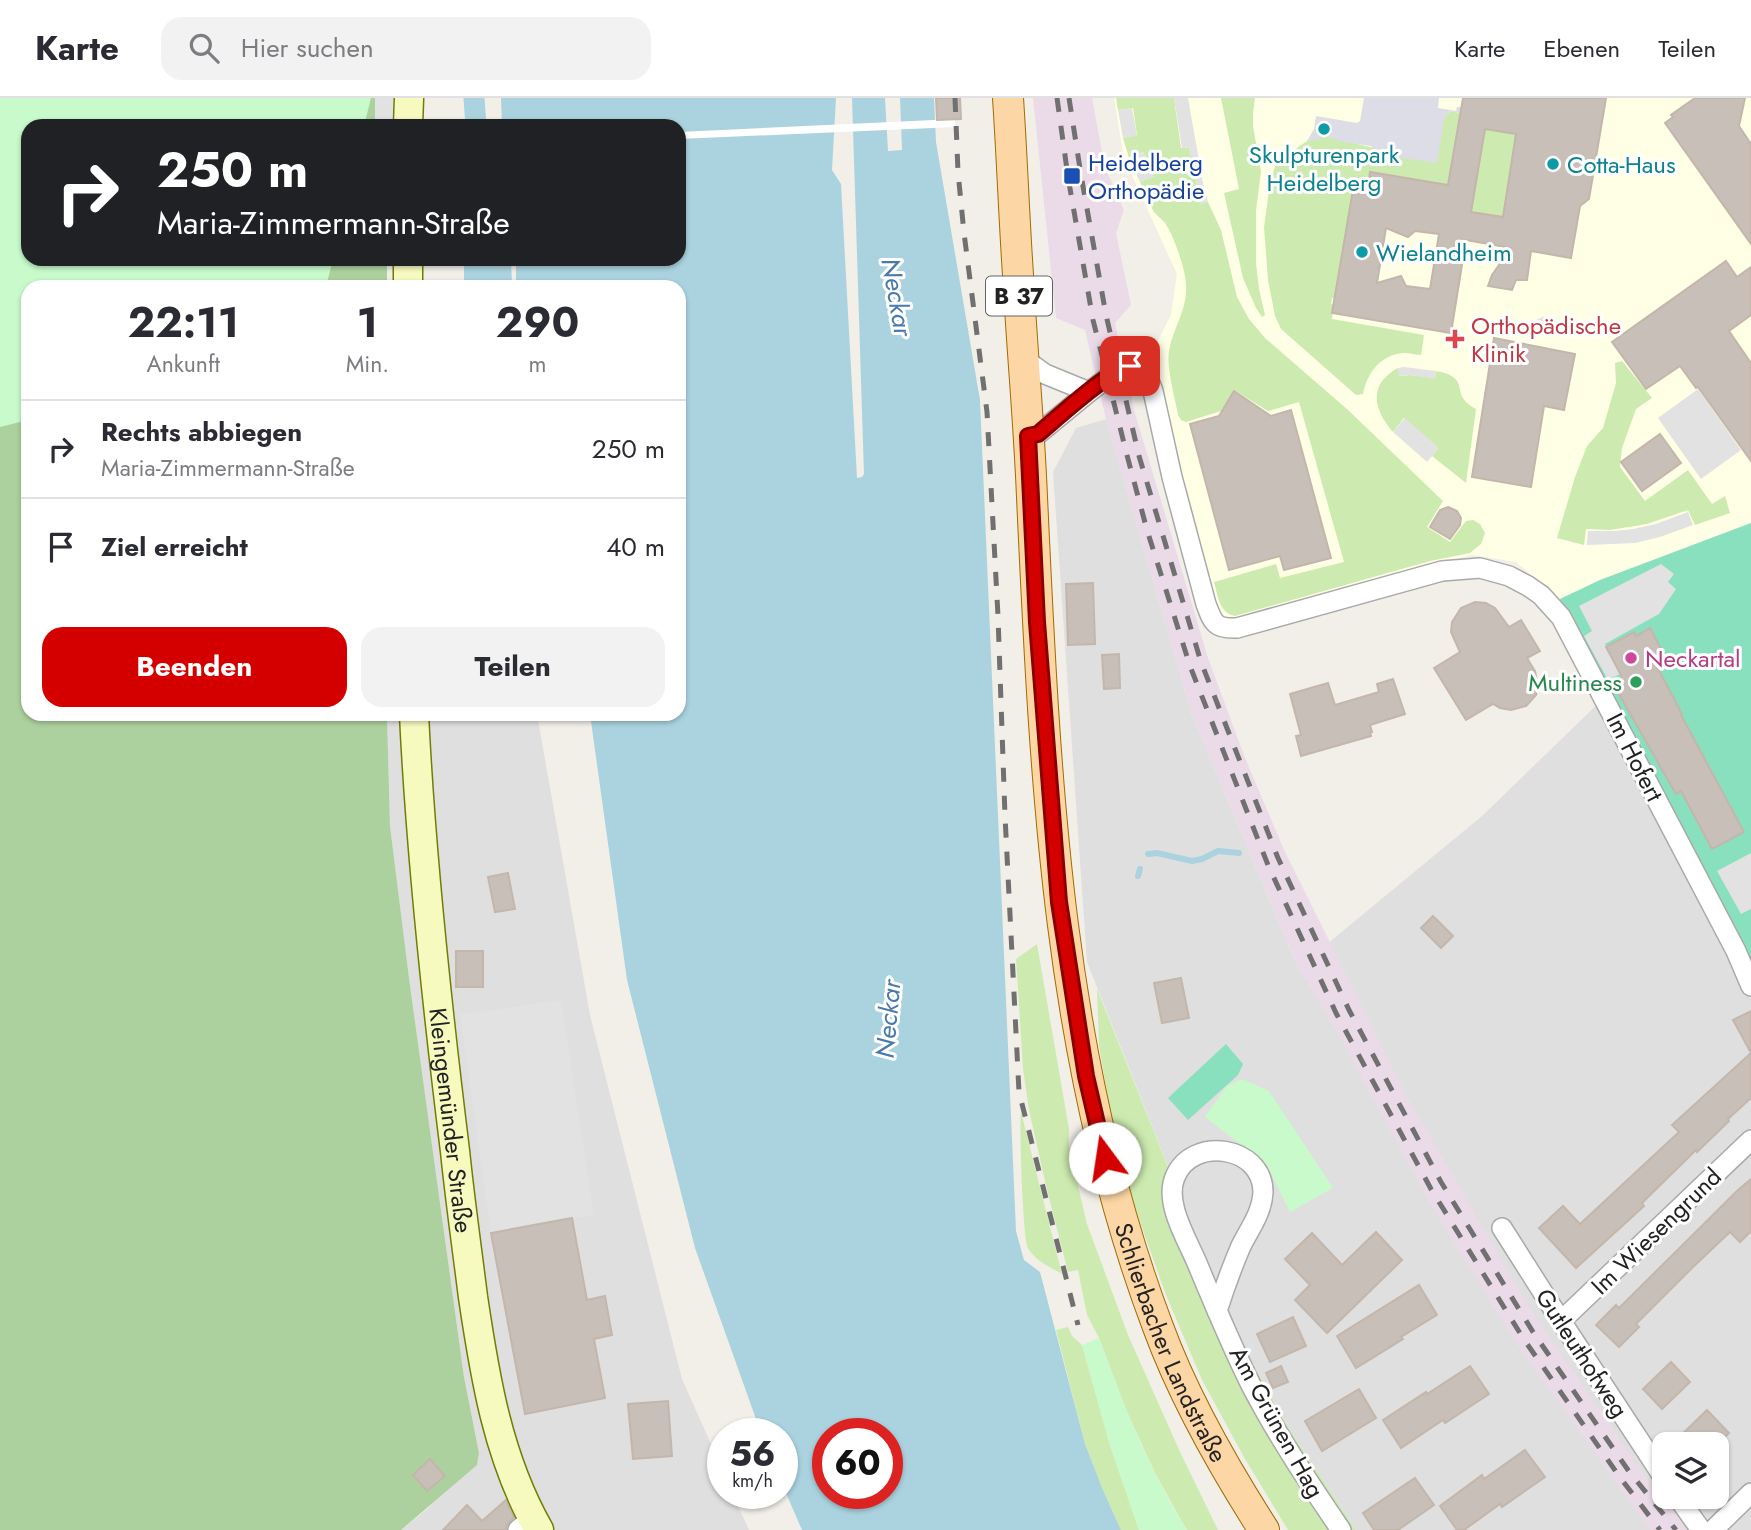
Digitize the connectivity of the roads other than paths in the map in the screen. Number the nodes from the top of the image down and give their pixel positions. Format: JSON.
{"nodes":[{"id":1,"x":409,"y":98,"type":"edge"},
{"id":2,"x":1008,"y":98,"type":"edge"},
{"id":3,"x":408,"y":119,"type":"edge"},
{"id":4,"x":1024,"y":359,"type":"junction"},
{"id":5,"x":1089,"y":392,"type":"junction"},
{"id":6,"x":1028,"y":436,"type":"junction"},
{"id":7,"x":414,"y":721,"type":"edge"},
{"id":8,"x":1751,"y":986,"type":"edge"},
{"id":9,"x":1751,"y":1140,"type":"edge"},
{"id":10,"x":1502,"y":1228,"type":"dead end"},
{"id":11,"x":1217,"y":1311,"type":"junction"},
{"id":12,"x":1561,"y":1321,"type":"junction"},
{"id":13,"x":1652,"y":1460,"type":"edge"},
{"id":14,"x":1751,"y":1493,"type":"edge"},
{"id":15,"x":1686,"y":1509,"type":"edge"},
{"id":16,"x":529,"y":1526,"type":"edge"},
{"id":17,"x":1264,"y":1530,"type":"edge"},
{"id":18,"x":1340,"y":1530,"type":"edge"},
{"id":19,"x":1701,"y":1530,"type":"edge"},
{"id":20,"x":1713,"y":1530,"type":"edge"}],
"edges":[{"from":1,"to":3,"type":"main road"},
{"from":2,"to":4,"type":"main road","name":"Schlierbacher Landstraße","number":"B 37"},
{"from":4,"to":5,"type":"street"},
{"from":4,"to":6,"type":"main road","name":"Schlierbacher Landstraße","number":"B 37"},
{"from":5,"to":6,"type":"street"},
{"from":5,"to":8,"type":"street","name":"Im Hofert"},
{"from":6,"to":17,"type":"main road","name":"Schlierbacher Landstraße","number":"B 37"},
{"from":7,"to":16,"type":"main road","name":"Kleingemünder Straße"},
{"from":9,"to":12,"type":"street","name":"Im Wiesengrund"},
{"from":10,"to":12,"type":"street","name":"Gutleuthofweg"},
{"from":11,"to":11,"type":"street","name":"Am Grünen Hag"},
{"from":11,"to":18,"type":"street","name":"Am Grünen Hag"},
{"from":12,"to":13,"type":"street","name":"Gutleuthofweg"},
{"from":14,"to":20,"type":"street"},
{"from":15,"to":19,"type":"street"}]}
